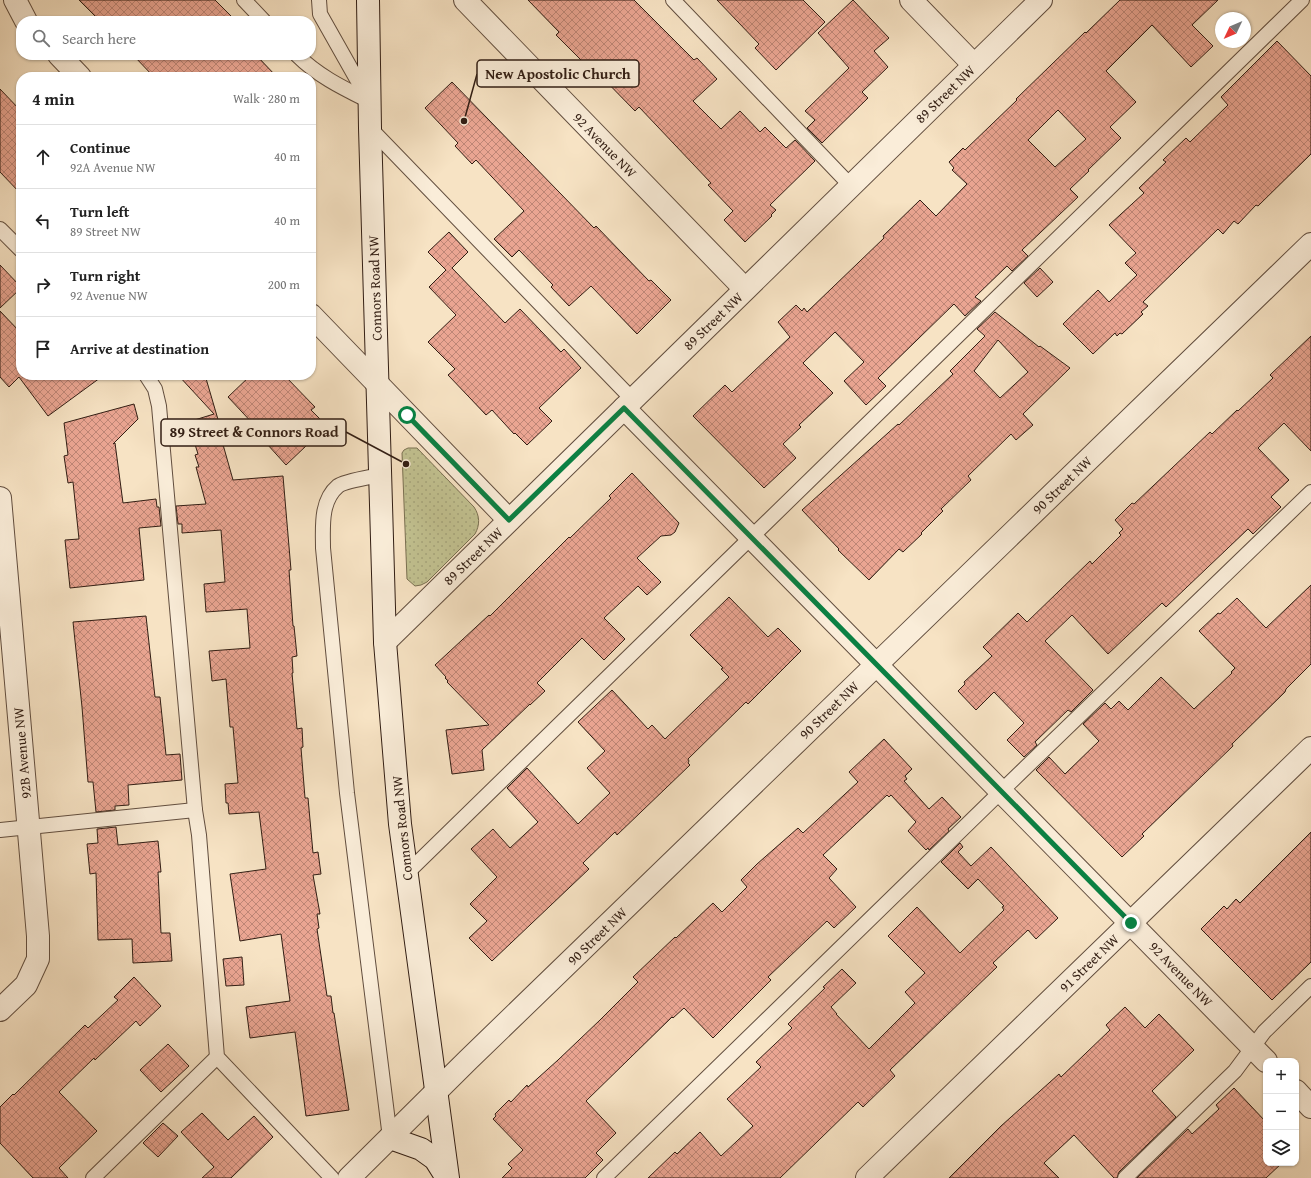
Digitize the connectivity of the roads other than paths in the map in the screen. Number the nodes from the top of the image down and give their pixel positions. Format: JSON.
{"nodes":[{"id":1,"x":10,"y":0,"type":"edge"},
{"id":2,"x":15,"y":0,"type":"edge"},
{"id":3,"x":244,"y":0,"type":"edge"},
{"id":4,"x":319,"y":0,"type":"edge"},
{"id":5,"x":368,"y":0,"type":"edge"},
{"id":6,"x":465,"y":0,"type":"edge"},
{"id":7,"x":673,"y":0,"type":"edge"},
{"id":8,"x":911,"y":0,"type":"edge"},
{"id":9,"x":1041,"y":0,"type":"edge"},
{"id":10,"x":1302,"y":0,"type":"edge"},
{"id":11,"x":0,"y":10,"type":"edge"},
{"id":12,"x":23,"y":16,"type":"edge"},
{"id":13,"x":259,"y":16,"type":"edge"},
{"id":14,"x":64,"y":60,"type":"edge"},
{"id":15,"x":302,"y":60,"type":"edge"},
{"id":16,"x":974,"y":65,"type":"junction"},
{"id":17,"x":75,"y":72,"type":"edge"},
{"id":18,"x":369,"y":100,"type":"junction"},
{"id":19,"x":370,"y":128,"type":"junction"},
{"id":20,"x":851,"y":186,"type":"junction"},
{"id":21,"x":0,"y":229,"type":"edge"},
{"id":22,"x":1311,"y":244,"type":"edge"},
{"id":23,"x":16,"y":245,"type":"edge"},
{"id":24,"x":745,"y":290,"type":"junction"},
{"id":25,"x":316,"y":320,"type":"edge"},
{"id":26,"x":149,"y":380,"type":"edge"},
{"id":27,"x":377,"y":384,"type":"junction"},
{"id":28,"x":628,"y":404,"type":"junction"},
{"id":29,"x":380,"y":475,"type":"junction"},
{"id":30,"x":1311,"y":492,"type":"edge"},
{"id":31,"x":0,"y":498,"type":"edge"},
{"id":32,"x":509,"y":520,"type":"junction"},
{"id":33,"x":752,"y":538,"type":"junction"},
{"id":34,"x":385,"y":642,"type":"junction"},
{"id":35,"x":877,"y":665,"type":"junction"},
{"id":36,"x":1311,"y":748,"type":"edge"},
{"id":37,"x":1001,"y":791,"type":"junction"},
{"id":38,"x":195,"y":810,"type":"junction"},
{"id":39,"x":29,"y":828,"type":"junction"},
{"id":40,"x":0,"y":830,"type":"edge"},
{"id":41,"x":406,"y":874,"type":"junction"},
{"id":42,"x":1131,"y":923,"type":"junction"},
{"id":43,"x":1311,"y":986,"type":"edge"},
{"id":44,"x":0,"y":1010,"type":"edge"},
{"id":45,"x":1260,"y":1054,"type":"edge"},
{"id":46,"x":217,"y":1057,"type":"junction"},
{"id":47,"x":436,"y":1092,"type":"junction"},
{"id":48,"x":1299,"y":1094,"type":"edge"},
{"id":49,"x":1311,"y":1107,"type":"edge"},
{"id":50,"x":390,"y":1138,"type":"junction"},
{"id":51,"x":92,"y":1178,"type":"edge"},
{"id":52,"x":332,"y":1178,"type":"edge"},
{"id":53,"x":349,"y":1178,"type":"edge"},
{"id":54,"x":448,"y":1178,"type":"edge"},
{"id":55,"x":604,"y":1178,"type":"edge"},
{"id":56,"x":867,"y":1178,"type":"edge"},
{"id":57,"x":1125,"y":1178,"type":"edge"}],
"edges":[{"from":1,"to":11,"type":"street"},
{"from":2,"to":12,"type":"street"},
{"from":3,"to":13,"type":"lane"},
{"from":4,"to":18,"type":"lane","name":"Connors Road NW"},
{"from":5,"to":18,"type":"street","name":"Connors Road NW"},
{"from":6,"to":24,"type":"street","name":"92 Avenue NW"},
{"from":7,"to":20,"type":"lane"},
{"from":8,"to":16,"type":"street"},
{"from":9,"to":16,"type":"street","name":"89 Street NW"},
{"from":10,"to":33,"type":"lane"},
{"from":14,"to":17,"type":"street"},
{"from":15,"to":18,"type":"lane"},
{"from":16,"to":20,"type":"street","name":"89 Street NW"},
{"from":18,"to":19,"type":"street","name":"Connors Road NW"},
{"from":19,"to":27,"type":"street","name":"Connors Road NW"},
{"from":19,"to":28,"type":"lane"},
{"from":20,"to":24,"type":"street","name":"89 Street NW"},
{"from":21,"to":23,"type":"lane"},
{"from":22,"to":35,"type":"street","name":"90 Street NW"},
{"from":24,"to":28,"type":"street","name":"89 Street NW"},
{"from":25,"to":27,"type":"street"},
{"from":26,"to":38,"type":"lane"},
{"from":27,"to":29,"type":"street","name":"Connors Road NW"},
{"from":27,"to":32,"type":"street"},
{"from":28,"to":32,"type":"street","name":"89 Street NW"},
{"from":28,"to":33,"type":"street","name":"92 Avenue NW"},
{"from":29,"to":34,"type":"street","name":"Connors Road NW"},
{"from":29,"to":50,"type":"lane"},
{"from":30,"to":37,"type":"lane"},
{"from":31,"to":39,"type":"street","name":"92B Avenue NW"},
{"from":32,"to":34,"type":"street","name":"89 Street NW"},
{"from":33,"to":35,"type":"street","name":"92 Avenue NW"},
{"from":33,"to":41,"type":"lane"},
{"from":34,"to":41,"type":"street","name":"Connors Road NW"},
{"from":35,"to":37,"type":"street","name":"92 Avenue NW"},
{"from":35,"to":47,"type":"street","name":"90 Street NW"},
{"from":36,"to":42,"type":"street","name":"91 Street NW"},
{"from":37,"to":42,"type":"street","name":"92 Avenue NW"},
{"from":37,"to":55,"type":"lane"},
{"from":38,"to":39,"type":"lane"},
{"from":38,"to":46,"type":"lane"},
{"from":39,"to":40,"type":"lane"},
{"from":39,"to":44,"type":"street","name":"92B Avenue NW"},
{"from":41,"to":47,"type":"street","name":"Connors Road NW"},
{"from":42,"to":45,"type":"street","name":"92 Avenue NW"},
{"from":42,"to":56,"type":"street","name":"91 Street NW"},
{"from":43,"to":45,"type":"lane"},
{"from":45,"to":57,"type":"lane"},
{"from":46,"to":51,"type":"lane"},
{"from":46,"to":52,"type":"lane"},
{"from":47,"to":50,"type":"street","name":"90 Street NW"},
{"from":47,"to":54,"type":"street","name":"Connors Road NW"},
{"from":48,"to":49,"type":"street"},
{"from":50,"to":53,"type":"street","name":"90 Street NW"},
{"from":50,"to":54,"type":"street"}]}
